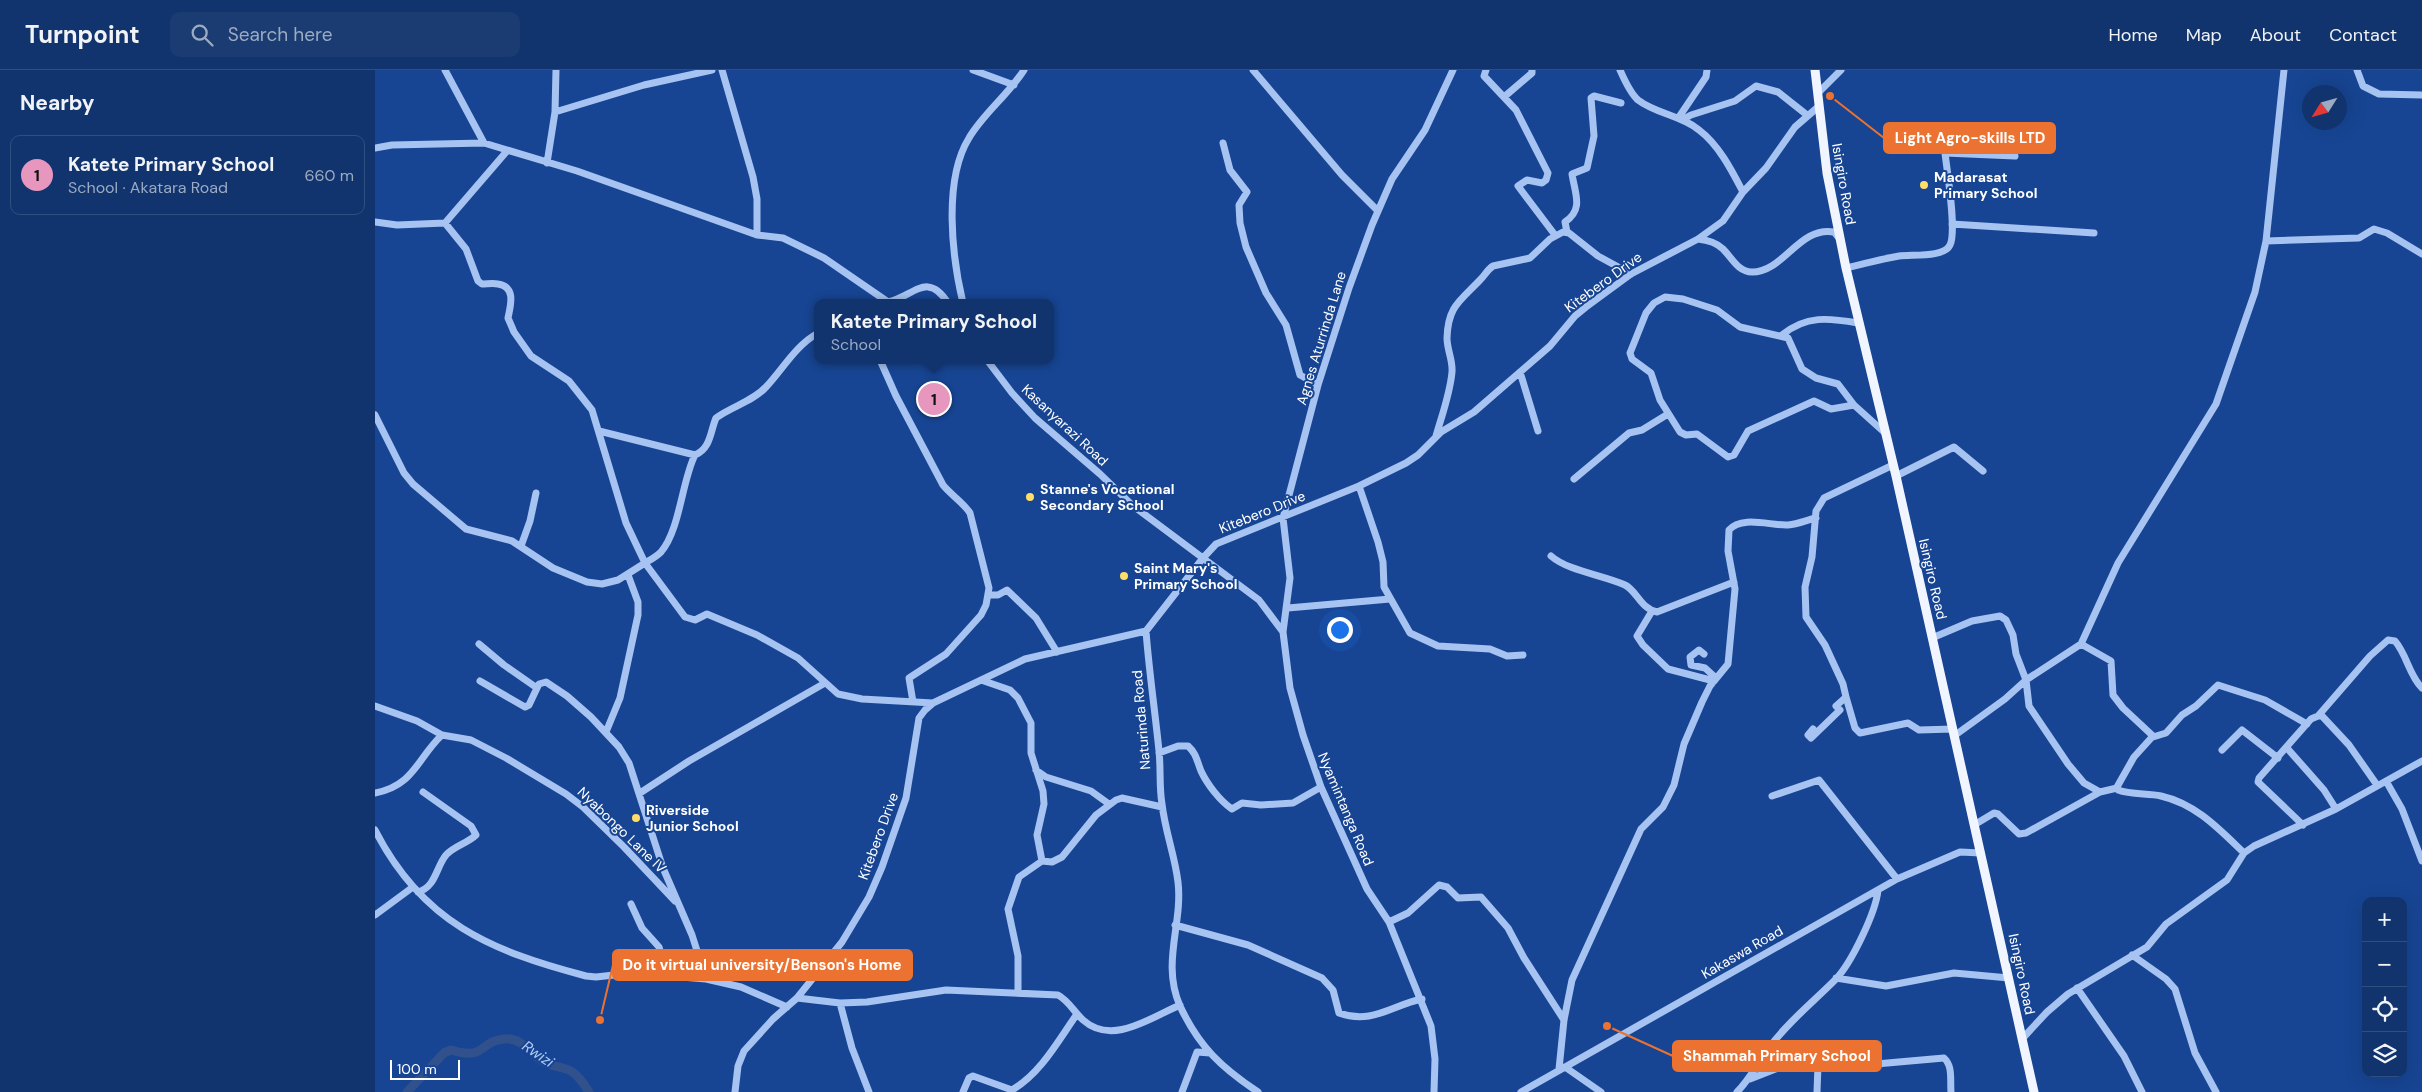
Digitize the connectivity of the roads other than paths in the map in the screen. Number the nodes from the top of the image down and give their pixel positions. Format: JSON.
{"nodes":[{"id":1,"x":445,"y":70,"type":"edge"},
{"id":2,"x":556,"y":70,"type":"edge"},
{"id":3,"x":711,"y":70,"type":"edge"},
{"id":4,"x":722,"y":70,"type":"edge"},
{"id":5,"x":973,"y":70,"type":"edge"},
{"id":6,"x":1024,"y":70,"type":"edge"},
{"id":7,"x":1253,"y":70,"type":"edge"},
{"id":8,"x":1453,"y":70,"type":"edge"},
{"id":9,"x":1487,"y":70,"type":"edge"},
{"id":10,"x":1532,"y":70,"type":"edge"},
{"id":11,"x":1620,"y":70,"type":"edge"},
{"id":12,"x":1707,"y":70,"type":"edge"},
{"id":13,"x":1815,"y":70,"type":"edge"},
{"id":14,"x":1841,"y":70,"type":"edge"},
{"id":15,"x":2284,"y":70,"type":"edge"},
{"id":16,"x":2357,"y":70,"type":"edge"},
{"id":17,"x":1014,"y":85,"type":"junction"},
{"id":18,"x":1818,"y":93,"type":"junction"},
{"id":19,"x":2422,"y":95,"type":"edge"},
{"id":20,"x":1503,"y":97,"type":"junction"},
{"id":21,"x":1621,"y":103,"type":"dead end"},
{"id":22,"x":1819,"y":108,"type":"junction"},
{"id":23,"x":555,"y":112,"type":"junction"},
{"id":24,"x":1807,"y":115,"type":"junction"},
{"id":25,"x":1681,"y":118,"type":"junction"},
{"id":26,"x":1223,"y":143,"type":"dead end"},
{"id":27,"x":484,"y":144,"type":"junction"},
{"id":28,"x":375,"y":148,"type":"edge"},
{"id":29,"x":507,"y":151,"type":"junction"},
{"id":30,"x":2015,"y":156,"type":"dead end"},
{"id":31,"x":547,"y":163,"type":"junction"},
{"id":32,"x":1743,"y":192,"type":"junction"},
{"id":33,"x":1378,"y":211,"type":"junction"},
{"id":34,"x":375,"y":222,"type":"edge"},
{"id":35,"x":445,"y":223,"type":"junction"},
{"id":36,"x":1952,"y":224,"type":"junction"},
{"id":37,"x":1567,"y":232,"type":"junction"},
{"id":38,"x":2094,"y":233,"type":"dead end"},
{"id":39,"x":757,"y":235,"type":"junction"},
{"id":40,"x":1555,"y":235,"type":"junction"},
{"id":41,"x":1698,"y":238,"type":"junction"},
{"id":42,"x":1840,"y":238,"type":"junction"},
{"id":43,"x":2266,"y":241,"type":"junction"},
{"id":44,"x":2422,"y":254,"type":"edge"},
{"id":45,"x":1846,"y":268,"type":"junction"},
{"id":46,"x":1631,"y":274,"type":"junction"},
{"id":47,"x":878,"y":299,"type":"edge"},
{"id":48,"x":896,"y":299,"type":"edge"},
{"id":49,"x":945,"y":299,"type":"edge"},
{"id":50,"x":962,"y":299,"type":"edge"},
{"id":51,"x":1858,"y":323,"type":"junction"},
{"id":52,"x":1782,"y":335,"type":"junction"},
{"id":53,"x":814,"y":336,"type":"edge"},
{"id":54,"x":882,"y":364,"type":"edge"},
{"id":55,"x":990,"y":364,"type":"edge"},
{"id":56,"x":1520,"y":372,"type":"junction"},
{"id":57,"x":1318,"y":385,"type":"junction"},
{"id":58,"x":1855,"y":405,"type":"junction"},
{"id":59,"x":375,"y":414,"type":"edge"},
{"id":60,"x":1668,"y":414,"type":"junction"},
{"id":61,"x":599,"y":431,"type":"junction"},
{"id":62,"x":1538,"y":431,"type":"dead end"},
{"id":63,"x":1884,"y":432,"type":"junction"},
{"id":64,"x":1435,"y":437,"type":"junction"},
{"id":65,"x":695,"y":455,"type":"junction"},
{"id":66,"x":1893,"y":466,"type":"junction"},
{"id":67,"x":1983,"y":471,"type":"dead end"},
{"id":68,"x":1896,"y":476,"type":"junction"},
{"id":69,"x":1574,"y":479,"type":"dead end"},
{"id":70,"x":1359,"y":486,"type":"junction"},
{"id":71,"x":536,"y":493,"type":"dead end"},
{"id":72,"x":1283,"y":518,"type":"junction"},
{"id":73,"x":1816,"y":518,"type":"junction"},
{"id":74,"x":521,"y":546,"type":"junction"},
{"id":75,"x":1551,"y":556,"type":"dead end"},
{"id":76,"x":1203,"y":558,"type":"junction"},
{"id":77,"x":645,"y":564,"type":"junction"},
{"id":78,"x":628,"y":575,"type":"junction"},
{"id":79,"x":1734,"y":582,"type":"junction"},
{"id":80,"x":987,"y":595,"type":"junction"},
{"id":81,"x":1390,"y":599,"type":"junction"},
{"id":82,"x":1288,"y":608,"type":"junction"},
{"id":83,"x":1652,"y":611,"type":"junction"},
{"id":84,"x":1146,"y":631,"type":"junction"},
{"id":85,"x":1283,"y":632,"type":"junction"},
{"id":86,"x":1932,"y":638,"type":"junction"},
{"id":87,"x":479,"y":644,"type":"dead end"},
{"id":88,"x":2081,"y":644,"type":"junction"},
{"id":89,"x":1057,"y":652,"type":"junction"},
{"id":90,"x":1704,"y":654,"type":"dead end"},
{"id":91,"x":1523,"y":655,"type":"dead end"},
{"id":92,"x":1715,"y":679,"type":"junction"},
{"id":93,"x":981,"y":680,"type":"junction"},
{"id":94,"x":2026,"y":680,"type":"junction"},
{"id":95,"x":480,"y":681,"type":"dead end"},
{"id":96,"x":825,"y":683,"type":"junction"},
{"id":97,"x":537,"y":688,"type":"junction"},
{"id":98,"x":2422,"y":688,"type":"edge"},
{"id":99,"x":1846,"y":697,"type":"junction"},
{"id":100,"x":913,"y":702,"type":"junction"},
{"id":101,"x":933,"y":703,"type":"junction"},
{"id":102,"x":375,"y":706,"type":"edge"},
{"id":103,"x":2318,"y":716,"type":"junction"},
{"id":104,"x":2307,"y":724,"type":"junction"},
{"id":105,"x":1813,"y":729,"type":"dead end"},
{"id":106,"x":606,"y":732,"type":"junction"},
{"id":107,"x":1954,"y":733,"type":"junction"},
{"id":108,"x":442,"y":735,"type":"junction"},
{"id":109,"x":2153,"y":737,"type":"junction"},
{"id":110,"x":2287,"y":748,"type":"junction"},
{"id":111,"x":2222,"y":750,"type":"dead end"},
{"id":112,"x":1159,"y":753,"type":"junction"},
{"id":113,"x":2278,"y":758,"type":"junction"},
{"id":114,"x":2422,"y":761,"type":"edge"},
{"id":115,"x":1035,"y":769,"type":"junction"},
{"id":116,"x":2387,"y":780,"type":"junction"},
{"id":117,"x":2377,"y":785,"type":"junction"},
{"id":118,"x":1321,"y":787,"type":"junction"},
{"id":119,"x":2117,"y":788,"type":"junction"},
{"id":120,"x":423,"y":792,"type":"dead end"},
{"id":121,"x":2100,"y":792,"type":"junction"},
{"id":122,"x":375,"y":793,"type":"edge"},
{"id":123,"x":640,"y":793,"type":"junction"},
{"id":124,"x":1772,"y":796,"type":"dead end"},
{"id":125,"x":1109,"y":804,"type":"junction"},
{"id":126,"x":1162,"y":807,"type":"junction"},
{"id":127,"x":2336,"y":809,"type":"junction"},
{"id":128,"x":1974,"y":824,"type":"junction"},
{"id":129,"x":2303,"y":825,"type":"junction"},
{"id":130,"x":375,"y":830,"type":"edge"},
{"id":131,"x":1981,"y":853,"type":"junction"},
{"id":132,"x":2244,"y":853,"type":"junction"},
{"id":133,"x":1043,"y":861,"type":"junction"},
{"id":134,"x":2422,"y":861,"type":"edge"},
{"id":135,"x":1897,"y":879,"type":"junction"},
{"id":136,"x":416,"y":889,"type":"junction"},
{"id":137,"x":1878,"y":890,"type":"junction"},
{"id":138,"x":631,"y":904,"type":"dead end"},
{"id":139,"x":681,"y":909,"type":"junction"},
{"id":140,"x":375,"y":915,"type":"edge"},
{"id":141,"x":1389,"y":922,"type":"junction"},
{"id":142,"x":1175,"y":925,"type":"junction"},
{"id":143,"x":2132,"y":955,"type":"junction"},
{"id":144,"x":667,"y":977,"type":"junction"},
{"id":145,"x":1837,"y":978,"type":"junction"},
{"id":146,"x":2009,"y":978,"type":"junction"},
{"id":147,"x":706,"y":979,"type":"junction"},
{"id":148,"x":2077,"y":988,"type":"junction"},
{"id":149,"x":1018,"y":993,"type":"junction"},
{"id":150,"x":797,"y":998,"type":"junction"},
{"id":151,"x":1422,"y":999,"type":"junction"},
{"id":152,"x":840,"y":1003,"type":"junction"},
{"id":153,"x":1180,"y":1005,"type":"junction"},
{"id":154,"x":787,"y":1007,"type":"junction"},
{"id":155,"x":1077,"y":1014,"type":"junction"},
{"id":156,"x":1564,"y":1020,"type":"junction"},
{"id":157,"x":2022,"y":1039,"type":"junction"},
{"id":158,"x":1768,"y":1048,"type":"junction"},
{"id":159,"x":1210,"y":1054,"type":"junction"},
{"id":160,"x":1791,"y":1063,"type":"junction"},
{"id":161,"x":1818,"y":1066,"type":"junction"},
{"id":162,"x":1562,"y":1068,"type":"junction"},
{"id":163,"x":1750,"y":1079,"type":"junction"},
{"id":164,"x":735,"y":1092,"type":"edge"},
{"id":165,"x":869,"y":1092,"type":"edge"},
{"id":166,"x":963,"y":1092,"type":"edge"},
{"id":167,"x":1182,"y":1092,"type":"edge"},
{"id":168,"x":1258,"y":1092,"type":"edge"},
{"id":169,"x":1434,"y":1092,"type":"edge"},
{"id":170,"x":1521,"y":1092,"type":"edge"},
{"id":171,"x":1601,"y":1092,"type":"edge"},
{"id":172,"x":1737,"y":1092,"type":"edge"},
{"id":173,"x":1817,"y":1092,"type":"edge"},
{"id":174,"x":1951,"y":1092,"type":"edge"},
{"id":175,"x":2034,"y":1092,"type":"edge"},
{"id":176,"x":2142,"y":1092,"type":"edge"},
{"id":177,"x":2216,"y":1092,"type":"edge"}],
"edges":[{"from":1,"to":27,"type":"street"},
{"from":2,"to":23,"type":"street"},
{"from":3,"to":23,"type":"street"},
{"from":4,"to":39,"type":"street"},
{"from":5,"to":17,"type":"street"},
{"from":6,"to":17,"type":"street"},
{"from":7,"to":33,"type":"street"},
{"from":8,"to":33,"type":"street","name":"Agnes Aturrinda Lane"},
{"from":9,"to":20,"type":"street"},
{"from":10,"to":20,"type":"street"},
{"from":11,"to":25,"type":"street"},
{"from":12,"to":25,"type":"street"},
{"from":13,"to":18,"type":"main road","name":"Isingiro Road"},
{"from":14,"to":18,"type":"street"},
{"from":15,"to":43,"type":"street"},
{"from":16,"to":19,"type":"street"},
{"from":17,"to":50,"type":"street"},
{"from":18,"to":22,"type":"main road","name":"Isingiro Road"},
{"from":20,"to":40,"type":"street"},
{"from":21,"to":37,"type":"street"},
{"from":22,"to":24,"type":"street","name":"Kitebero Drive"},
{"from":22,"to":42,"type":"main road","name":"Isingiro Road"},
{"from":23,"to":31,"type":"street"},
{"from":24,"to":25,"type":"street"},
{"from":24,"to":32,"type":"street","name":"Kitebero Drive"},
{"from":25,"to":32,"type":"street"},
{"from":26,"to":57,"type":"street"},
{"from":27,"to":28,"type":"street"},
{"from":27,"to":29,"type":"street"},
{"from":29,"to":31,"type":"street"},
{"from":29,"to":35,"type":"street"},
{"from":30,"to":36,"type":"street"},
{"from":31,"to":39,"type":"street"},
{"from":32,"to":41,"type":"street","name":"Kitebero Drive"},
{"from":33,"to":57,"type":"street","name":"Agnes Aturrinda Lane"},
{"from":34,"to":35,"type":"street"},
{"from":35,"to":61,"type":"street"},
{"from":36,"to":38,"type":"street"},
{"from":36,"to":45,"type":"street"},
{"from":37,"to":40,"type":"street"},
{"from":37,"to":46,"type":"street"},
{"from":39,"to":47,"type":"street"},
{"from":40,"to":64,"type":"street"},
{"from":41,"to":42,"type":"street"},
{"from":41,"to":46,"type":"street","name":"Kitebero Drive"},
{"from":42,"to":45,"type":"main road","name":"Isingiro Road"},
{"from":43,"to":44,"type":"street"},
{"from":43,"to":88,"type":"street"},
{"from":45,"to":51,"type":"main road","name":"Isingiro Road"},
{"from":46,"to":56,"type":"street","name":"Kitebero Drive"},
{"from":48,"to":49,"type":"street"},
{"from":51,"to":52,"type":"street"},
{"from":51,"to":63,"type":"main road","name":"Isingiro Road"},
{"from":52,"to":58,"type":"street"},
{"from":52,"to":60,"type":"street"},
{"from":53,"to":65,"type":"street"},
{"from":54,"to":80,"type":"street"},
{"from":55,"to":76,"type":"street","name":"Kasanyarazi Road"},
{"from":56,"to":62,"type":"street"},
{"from":56,"to":64,"type":"street","name":"Kitebero Drive"},
{"from":57,"to":72,"type":"street","name":"Agnes Aturrinda Lane"},
{"from":58,"to":60,"type":"street"},
{"from":58,"to":63,"type":"street"},
{"from":59,"to":74,"type":"street"},
{"from":60,"to":69,"type":"street"},
{"from":61,"to":65,"type":"street"},
{"from":61,"to":77,"type":"street"},
{"from":63,"to":66,"type":"main road","name":"Isingiro Road"},
{"from":64,"to":70,"type":"street","name":"Kitebero Drive"},
{"from":65,"to":77,"type":"street"},
{"from":66,"to":68,"type":"main road","name":"Isingiro Road"},
{"from":66,"to":73,"type":"street"},
{"from":67,"to":68,"type":"street"},
{"from":68,"to":86,"type":"main road","name":"Isingiro Road"},
{"from":70,"to":72,"type":"street","name":"Kitebero Drive"},
{"from":70,"to":81,"type":"street"},
{"from":71,"to":74,"type":"street"},
{"from":72,"to":76,"type":"street","name":"Kitebero Drive"},
{"from":72,"to":82,"type":"street","name":"Agnes Aturrinda Lane"},
{"from":73,"to":79,"type":"street"},
{"from":73,"to":99,"type":"street"},
{"from":74,"to":78,"type":"street"},
{"from":75,"to":83,"type":"street"},
{"from":76,"to":84,"type":"street","name":"Kitebero Drive"},
{"from":76,"to":85,"type":"street","name":"Nyamintanga Road"},
{"from":77,"to":78,"type":"street"},
{"from":77,"to":96,"type":"street"},
{"from":78,"to":106,"type":"street"},
{"from":79,"to":83,"type":"street"},
{"from":79,"to":92,"type":"street"},
{"from":80,"to":89,"type":"street"},
{"from":80,"to":100,"type":"street"},
{"from":81,"to":82,"type":"street"},
{"from":81,"to":91,"type":"street"},
{"from":82,"to":85,"type":"street","name":"Agnes Aturrinda Lane"},
{"from":83,"to":92,"type":"street"},
{"from":84,"to":89,"type":"street","name":"Kitebero Drive"},
{"from":84,"to":112,"type":"street","name":"Naturinda Road"},
{"from":85,"to":118,"type":"street","name":"Nyamintanga Road"},
{"from":86,"to":94,"type":"street"},
{"from":86,"to":107,"type":"main road","name":"Isingiro Road"},
{"from":87,"to":97,"type":"street"},
{"from":88,"to":94,"type":"street"},
{"from":88,"to":109,"type":"street"},
{"from":89,"to":93,"type":"street","name":"Kitebero Drive"},
{"from":90,"to":92,"type":"street"},
{"from":92,"to":156,"type":"street"},
{"from":93,"to":101,"type":"street","name":"Kitebero Drive"},
{"from":93,"to":115,"type":"street"},
{"from":94,"to":107,"type":"street"},
{"from":94,"to":121,"type":"street"},
{"from":95,"to":97,"type":"street"},
{"from":96,"to":100,"type":"street"},
{"from":96,"to":123,"type":"street"},
{"from":97,"to":106,"type":"street"},
{"from":98,"to":103,"type":"street"},
{"from":99,"to":105,"type":"street"},
{"from":99,"to":107,"type":"street"},
{"from":100,"to":101,"type":"street"},
{"from":101,"to":150,"type":"street","name":"Kitebero Drive"},
{"from":102,"to":108,"type":"street","name":"Nyabongo Lane IV"},
{"from":103,"to":104,"type":"street"},
{"from":103,"to":117,"type":"street"},
{"from":104,"to":109,"type":"street"},
{"from":104,"to":110,"type":"street"},
{"from":106,"to":123,"type":"street"},
{"from":107,"to":128,"type":"main road","name":"Isingiro Road"},
{"from":108,"to":122,"type":"street"},
{"from":108,"to":139,"type":"street","name":"Nyabongo Lane IV"},
{"from":109,"to":119,"type":"street"},
{"from":110,"to":113,"type":"street"},
{"from":110,"to":127,"type":"street"},
{"from":111,"to":113,"type":"street"},
{"from":112,"to":118,"type":"street"},
{"from":112,"to":126,"type":"street","name":"Naturinda Road"},
{"from":113,"to":129,"type":"street"},
{"from":114,"to":116,"type":"street"},
{"from":115,"to":125,"type":"street"},
{"from":115,"to":133,"type":"street"},
{"from":116,"to":117,"type":"street"},
{"from":116,"to":134,"type":"street"},
{"from":117,"to":127,"type":"street"},
{"from":118,"to":141,"type":"street","name":"Nyamintanga Road"},
{"from":119,"to":121,"type":"street"},
{"from":119,"to":132,"type":"street"},
{"from":120,"to":136,"type":"street"},
{"from":121,"to":128,"type":"street"},
{"from":123,"to":139,"type":"street"},
{"from":124,"to":135,"type":"street"},
{"from":125,"to":126,"type":"street"},
{"from":125,"to":133,"type":"street"},
{"from":126,"to":142,"type":"street","name":"Naturinda Road"},
{"from":127,"to":129,"type":"street"},
{"from":128,"to":131,"type":"main road","name":"Isingiro Road"},
{"from":129,"to":132,"type":"street"},
{"from":130,"to":136,"type":"street"},
{"from":131,"to":135,"type":"street","name":"Kakaswa Road"},
{"from":131,"to":146,"type":"main road","name":"Isingiro Road"},
{"from":132,"to":143,"type":"street"},
{"from":133,"to":149,"type":"street"},
{"from":135,"to":137,"type":"street","name":"Kakaswa Road"},
{"from":136,"to":140,"type":"street"},
{"from":136,"to":144,"type":"street"},
{"from":137,"to":145,"type":"street"},
{"from":137,"to":162,"type":"street","name":"Kakaswa Road"},
{"from":138,"to":144,"type":"street"},
{"from":139,"to":147,"type":"street"},
{"from":141,"to":151,"type":"street","name":"Nyamintanga Road"},
{"from":141,"to":156,"type":"street"},
{"from":142,"to":151,"type":"street"},
{"from":142,"to":153,"type":"street","name":"Naturinda Road"},
{"from":143,"to":148,"type":"street"},
{"from":143,"to":177,"type":"street"},
{"from":144,"to":147,"type":"street"},
{"from":145,"to":146,"type":"street"},
{"from":145,"to":158,"type":"street"},
{"from":146,"to":157,"type":"main road","name":"Isingiro Road"},
{"from":147,"to":154,"type":"street"},
{"from":148,"to":157,"type":"street"},
{"from":148,"to":176,"type":"street"},
{"from":149,"to":152,"type":"street"},
{"from":149,"to":155,"type":"street"},
{"from":150,"to":152,"type":"street"},
{"from":150,"to":154,"type":"street","name":"Kitebero Drive"},
{"from":151,"to":169,"type":"street","name":"Nyamintanga Road"},
{"from":152,"to":165,"type":"street"},
{"from":153,"to":155,"type":"street"},
{"from":153,"to":159,"type":"street","name":"Naturinda Road"},
{"from":154,"to":164,"type":"street","name":"Kitebero Drive"},
{"from":155,"to":166,"type":"street"},
{"from":156,"to":162,"type":"street"},
{"from":157,"to":175,"type":"main road","name":"Isingiro Road"},
{"from":158,"to":160,"type":"street"},
{"from":158,"to":163,"type":"street"},
{"from":159,"to":167,"type":"street"},
{"from":159,"to":168,"type":"street","name":"Naturinda Road"},
{"from":160,"to":161,"type":"street"},
{"from":160,"to":163,"type":"street"},
{"from":161,"to":173,"type":"street"},
{"from":161,"to":174,"type":"street"},
{"from":162,"to":170,"type":"street","name":"Kakaswa Road"},
{"from":162,"to":171,"type":"street"},
{"from":163,"to":172,"type":"street"}]}
